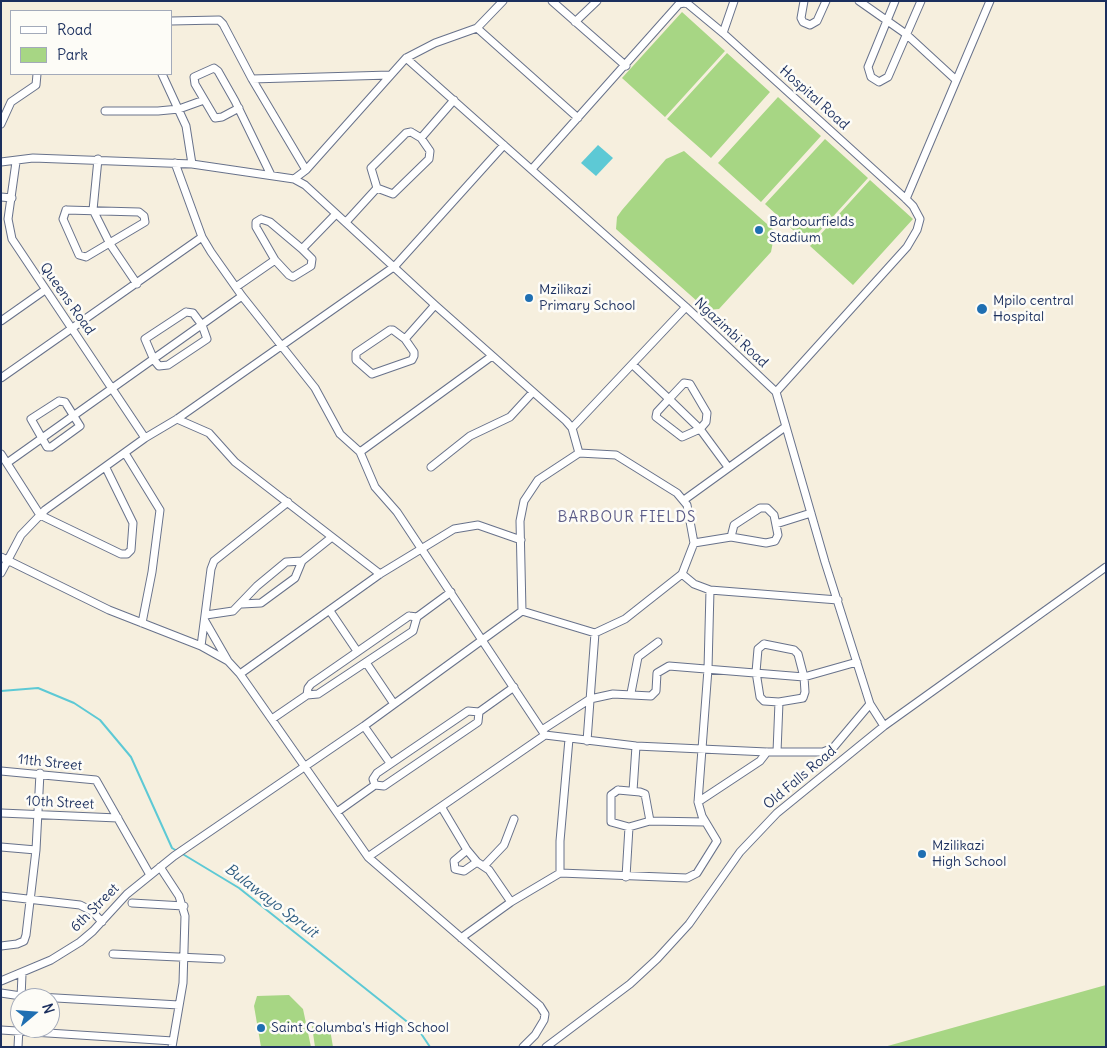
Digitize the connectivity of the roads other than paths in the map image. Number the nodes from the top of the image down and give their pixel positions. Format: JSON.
{"nodes":[{"id":1,"x":503,"y":1,"type":"edge"},
{"id":2,"x":552,"y":1,"type":"edge"},
{"id":3,"x":597,"y":1,"type":"edge"},
{"id":4,"x":734,"y":1,"type":"edge"},
{"id":5,"x":804,"y":1,"type":"edge"},
{"id":6,"x":826,"y":1,"type":"edge"},
{"id":7,"x":859,"y":1,"type":"edge"},
{"id":8,"x":895,"y":1,"type":"edge"},
{"id":9,"x":921,"y":1,"type":"edge"},
{"id":10,"x":990,"y":1,"type":"edge"},
{"id":11,"x":678,"y":3,"type":"edge"},
{"id":12,"x":887,"y":20,"type":"junction"},
{"id":13,"x":172,"y":21,"type":"edge"},
{"id":14,"x":575,"y":22,"type":"junction"},
{"id":15,"x":477,"y":28,"type":"junction"},
{"id":16,"x":723,"y":33,"type":"junction"},
{"id":17,"x":906,"y":34,"type":"junction"},
{"id":18,"x":406,"y":58,"type":"junction"},
{"id":19,"x":626,"y":66,"type":"junction"},
{"id":20,"x":37,"y":75,"type":"edge"},
{"id":21,"x":162,"y":75,"type":"edge"},
{"id":22,"x":390,"y":75,"type":"junction"},
{"id":23,"x":252,"y":79,"type":"junction"},
{"id":24,"x":956,"y":80,"type":"junction"},
{"id":25,"x":204,"y":100,"type":"junction"},
{"id":26,"x":454,"y":100,"type":"junction"},
{"id":27,"x":179,"y":108,"type":"junction"},
{"id":28,"x":239,"y":108,"type":"junction"},
{"id":29,"x":105,"y":111,"type":"dead end"},
{"id":30,"x":578,"y":118,"type":"junction"},
{"id":31,"x":1,"y":124,"type":"edge"},
{"id":32,"x":421,"y":138,"type":"junction"},
{"id":33,"x":504,"y":145,"type":"junction"},
{"id":34,"x":98,"y":159,"type":"junction"},
{"id":35,"x":1,"y":162,"type":"edge"},
{"id":36,"x":16,"y":162,"type":"junction"},
{"id":37,"x":176,"y":164,"type":"junction"},
{"id":38,"x":192,"y":164,"type":"junction"},
{"id":39,"x":532,"y":169,"type":"junction"},
{"id":40,"x":306,"y":170,"type":"junction"},
{"id":41,"x":271,"y":175,"type":"junction"},
{"id":42,"x":294,"y":179,"type":"junction"},
{"id":43,"x":377,"y":188,"type":"junction"},
{"id":44,"x":1,"y":197,"type":"edge"},
{"id":45,"x":12,"y":198,"type":"junction"},
{"id":46,"x":906,"y":199,"type":"junction"},
{"id":47,"x":93,"y":210,"type":"junction"},
{"id":48,"x":336,"y":214,"type":"junction"},
{"id":49,"x":346,"y":222,"type":"junction"},
{"id":50,"x":202,"y":237,"type":"junction"},
{"id":51,"x":110,"y":244,"type":"junction"},
{"id":52,"x":302,"y":249,"type":"junction"},
{"id":53,"x":275,"y":260,"type":"junction"},
{"id":54,"x":394,"y":266,"type":"junction"},
{"id":55,"x":137,"y":284,"type":"junction"},
{"id":56,"x":236,"y":287,"type":"junction"},
{"id":57,"x":45,"y":290,"type":"junction"},
{"id":58,"x":242,"y":296,"type":"junction"},
{"id":59,"x":435,"y":305,"type":"junction"},
{"id":60,"x":686,"y":307,"type":"junction"},
{"id":61,"x":3,"y":316,"type":"edge"},
{"id":62,"x":202,"y":325,"type":"junction"},
{"id":63,"x":72,"y":329,"type":"junction"},
{"id":64,"x":405,"y":339,"type":"junction"},
{"id":65,"x":281,"y":346,"type":"junction"},
{"id":66,"x":492,"y":356,"type":"junction"},
{"id":67,"x":154,"y":360,"type":"junction"},
{"id":68,"x":633,"y":365,"type":"junction"},
{"id":69,"x":1,"y":378,"type":"edge"},
{"id":70,"x":113,"y":388,"type":"junction"},
{"id":71,"x":533,"y":392,"type":"junction"},
{"id":72,"x":776,"y":392,"type":"junction"},
{"id":73,"x":669,"y":399,"type":"junction"},
{"id":74,"x":74,"y":414,"type":"junction"},
{"id":75,"x":177,"y":419,"type":"junction"},
{"id":76,"x":785,"y":427,"type":"junction"},
{"id":77,"x":572,"y":428,"type":"junction"},
{"id":78,"x":700,"y":429,"type":"junction"},
{"id":79,"x":40,"y":438,"type":"junction"},
{"id":80,"x":145,"y":438,"type":"junction"},
{"id":81,"x":360,"y":452,"type":"junction"},
{"id":82,"x":125,"y":453,"type":"junction"},
{"id":83,"x":579,"y":453,"type":"junction"},
{"id":84,"x":1,"y":454,"type":"edge"},
{"id":85,"x":7,"y":462,"type":"junction"},
{"id":86,"x":431,"y":467,"type":"dead end"},
{"id":87,"x":728,"y":467,"type":"junction"},
{"id":88,"x":106,"y":468,"type":"junction"},
{"id":89,"x":684,"y":500,"type":"junction"},
{"id":90,"x":288,"y":502,"type":"junction"},
{"id":91,"x":811,"y":513,"type":"junction"},
{"id":92,"x":40,"y":515,"type":"junction"},
{"id":93,"x":776,"y":524,"type":"junction"},
{"id":94,"x":332,"y":537,"type":"junction"},
{"id":95,"x":731,"y":537,"type":"junction"},
{"id":96,"x":520,"y":540,"type":"junction"},
{"id":97,"x":694,"y":543,"type":"junction"},
{"id":98,"x":419,"y":548,"type":"junction"},
{"id":99,"x":4,"y":558,"type":"edge"},
{"id":100,"x":302,"y":561,"type":"junction"},
{"id":101,"x":1106,"y":567,"type":"edge"},
{"id":102,"x":1,"y":573,"type":"edge"},
{"id":103,"x":380,"y":574,"type":"junction"},
{"id":104,"x":682,"y":574,"type":"junction"},
{"id":105,"x":710,"y":590,"type":"junction"},
{"id":106,"x":451,"y":592,"type":"junction"},
{"id":107,"x":838,"y":600,"type":"junction"},
{"id":108,"x":242,"y":604,"type":"junction"},
{"id":109,"x":330,"y":611,"type":"junction"},
{"id":110,"x":522,"y":611,"type":"junction"},
{"id":111,"x":417,"y":617,"type":"junction"},
{"id":112,"x":206,"y":618,"type":"junction"},
{"id":113,"x":142,"y":623,"type":"junction"},
{"id":114,"x":595,"y":633,"type":"junction"},
{"id":115,"x":483,"y":639,"type":"junction"},
{"id":116,"x":658,"y":642,"type":"dead end"},
{"id":117,"x":201,"y":646,"type":"junction"},
{"id":118,"x":357,"y":652,"type":"junction"},
{"id":119,"x":228,"y":661,"type":"junction"},
{"id":120,"x":857,"y":662,"type":"junction"},
{"id":121,"x":367,"y":664,"type":"junction"},
{"id":122,"x":708,"y":669,"type":"junction"},
{"id":123,"x":756,"y":672,"type":"junction"},
{"id":124,"x":240,"y":674,"type":"junction"},
{"id":125,"x":804,"y":677,"type":"junction"},
{"id":126,"x":514,"y":687,"type":"junction"},
{"id":127,"x":631,"y":693,"type":"junction"},
{"id":128,"x":307,"y":695,"type":"junction"},
{"id":129,"x":590,"y":698,"type":"junction"},
{"id":130,"x":779,"y":702,"type":"junction"},
{"id":131,"x":394,"y":704,"type":"junction"},
{"id":132,"x":870,"y":704,"type":"junction"},
{"id":133,"x":478,"y":712,"type":"junction"},
{"id":134,"x":272,"y":719,"type":"junction"},
{"id":135,"x":364,"y":726,"type":"junction"},
{"id":136,"x":884,"y":726,"type":"junction"},
{"id":137,"x":544,"y":732,"type":"junction"},
{"id":138,"x":569,"y":739,"type":"junction"},
{"id":139,"x":587,"y":741,"type":"junction"},
{"id":140,"x":636,"y":746,"type":"junction"},
{"id":141,"x":701,"y":749,"type":"junction"},
{"id":142,"x":767,"y":752,"type":"junction"},
{"id":143,"x":777,"y":752,"type":"junction"},
{"id":144,"x":390,"y":763,"type":"junction"},
{"id":145,"x":305,"y":766,"type":"junction"},
{"id":146,"x":1,"y":771,"type":"edge"},
{"id":147,"x":40,"y":773,"type":"junction"},
{"id":148,"x":375,"y":785,"type":"junction"},
{"id":149,"x":633,"y":791,"type":"junction"},
{"id":150,"x":698,"y":802,"type":"junction"},
{"id":151,"x":442,"y":808,"type":"junction"},
{"id":152,"x":338,"y":812,"type":"junction"},
{"id":153,"x":1,"y":813,"type":"edge"},
{"id":154,"x":38,"y":815,"type":"junction"},
{"id":155,"x":118,"y":818,"type":"junction"},
{"id":156,"x":514,"y":819,"type":"dead end"},
{"id":157,"x":650,"y":821,"type":"junction"},
{"id":158,"x":705,"y":822,"type":"junction"},
{"id":159,"x":630,"y":827,"type":"junction"},
{"id":160,"x":1,"y":847,"type":"edge"},
{"id":161,"x":36,"y":850,"type":"junction"},
{"id":162,"x":467,"y":850,"type":"junction"},
{"id":163,"x":368,"y":858,"type":"junction"},
{"id":164,"x":480,"y":864,"type":"junction"},
{"id":165,"x":160,"y":868,"type":"junction"},
{"id":166,"x":560,"y":873,"type":"junction"},
{"id":167,"x":150,"y":875,"type":"junction"},
{"id":168,"x":626,"y":877,"type":"junction"},
{"id":169,"x":1,"y":896,"type":"edge"},
{"id":170,"x":31,"y":898,"type":"junction"},
{"id":171,"x":511,"y":902,"type":"junction"},
{"id":172,"x":132,"y":903,"type":"dead end"},
{"id":173,"x":184,"y":906,"type":"junction"},
{"id":174,"x":102,"y":922,"type":"junction"},
{"id":175,"x":461,"y":938,"type":"junction"},
{"id":176,"x":1,"y":946,"type":"edge"},
{"id":177,"x":113,"y":954,"type":"dead end"},
{"id":178,"x":185,"y":957,"type":"junction"},
{"id":179,"x":220,"y":958,"type":"dead end"},
{"id":180,"x":22,"y":974,"type":"junction"},
{"id":181,"x":1,"y":981,"type":"edge"},
{"id":182,"x":21,"y":988,"type":"edge"},
{"id":183,"x":60,"y":999,"type":"edge"},
{"id":184,"x":179,"y":1005,"type":"junction"},
{"id":185,"x":60,"y":1034,"type":"edge"},
{"id":186,"x":172,"y":1044,"type":"edge"},
{"id":187,"x":523,"y":1047,"type":"edge"},
{"id":188,"x":546,"y":1047,"type":"edge"}],
"edges":[{"from":1,"to":15,"type":"street"},
{"from":2,"to":14,"type":"street"},
{"from":3,"to":14,"type":"street"},
{"from":4,"to":16,"type":"street"},
{"from":5,"to":6,"type":"street"},
{"from":7,"to":12,"type":"street"},
{"from":8,"to":12,"type":"street"},
{"from":9,"to":17,"type":"street"},
{"from":10,"to":24,"type":"street"},
{"from":11,"to":16,"type":"street","name":"Hospital Road"},
{"from":11,"to":19,"type":"street","name":"Hospital Road"},
{"from":12,"to":17,"type":"street"},
{"from":12,"to":17,"type":"street"},
{"from":13,"to":23,"type":"street"},
{"from":14,"to":19,"type":"street"},
{"from":15,"to":18,"type":"street"},
{"from":15,"to":30,"type":"street"},
{"from":16,"to":46,"type":"street","name":"Hospital Road"},
{"from":17,"to":24,"type":"street"},
{"from":18,"to":22,"type":"street"},
{"from":18,"to":26,"type":"street","name":"Ngazimbi Road"},
{"from":19,"to":30,"type":"street","name":"Hospital Road"},
{"from":20,"to":31,"type":"street"},
{"from":21,"to":27,"type":"street"},
{"from":22,"to":23,"type":"street"},
{"from":22,"to":40,"type":"street"},
{"from":23,"to":40,"type":"street"},
{"from":24,"to":46,"type":"street"},
{"from":25,"to":27,"type":"street"},
{"from":25,"to":28,"type":"street"},
{"from":25,"to":28,"type":"street"},
{"from":26,"to":32,"type":"street"},
{"from":26,"to":33,"type":"street","name":"Ngazimbi Road"},
{"from":27,"to":29,"type":"street"},
{"from":27,"to":38,"type":"street"},
{"from":28,"to":41,"type":"street"},
{"from":30,"to":39,"type":"street","name":"Hospital Road"},
{"from":32,"to":43,"type":"street"},
{"from":32,"to":43,"type":"street"},
{"from":33,"to":39,"type":"street","name":"Ngazimbi Road"},
{"from":33,"to":54,"type":"street"},
{"from":34,"to":36,"type":"street"},
{"from":34,"to":37,"type":"street"},
{"from":34,"to":47,"type":"street"},
{"from":35,"to":36,"type":"street"},
{"from":36,"to":45,"type":"street","name":"Queens Road"},
{"from":37,"to":38,"type":"street"},
{"from":37,"to":50,"type":"street"},
{"from":38,"to":41,"type":"street"},
{"from":39,"to":60,"type":"street","name":"Ngazimbi Road"},
{"from":40,"to":42,"type":"street"},
{"from":41,"to":42,"type":"street"},
{"from":42,"to":48,"type":"street"},
{"from":43,"to":49,"type":"street"},
{"from":44,"to":45,"type":"street"},
{"from":45,"to":57,"type":"street","name":"Queens Road"},
{"from":46,"to":72,"type":"street","name":"Hospital Road"},
{"from":47,"to":51,"type":"street"},
{"from":47,"to":51,"type":"street"},
{"from":47,"to":51,"type":"street"},
{"from":48,"to":49,"type":"street"},
{"from":48,"to":52,"type":"street"},
{"from":49,"to":54,"type":"street"},
{"from":50,"to":55,"type":"street"},
{"from":50,"to":56,"type":"street"},
{"from":51,"to":55,"type":"street"},
{"from":52,"to":53,"type":"street"},
{"from":52,"to":53,"type":"street"},
{"from":53,"to":56,"type":"street"},
{"from":54,"to":59,"type":"street"},
{"from":54,"to":65,"type":"street"},
{"from":55,"to":63,"type":"street"},
{"from":56,"to":58,"type":"street"},
{"from":57,"to":61,"type":"street"},
{"from":57,"to":63,"type":"street","name":"Queens Road"},
{"from":58,"to":62,"type":"street"},
{"from":58,"to":65,"type":"street"},
{"from":59,"to":64,"type":"street"},
{"from":59,"to":66,"type":"street"},
{"from":60,"to":68,"type":"street"},
{"from":60,"to":72,"type":"street","name":"Ngazimbi Road"},
{"from":62,"to":67,"type":"street"},
{"from":62,"to":67,"type":"street"},
{"from":62,"to":67,"type":"street"},
{"from":63,"to":69,"type":"street"},
{"from":63,"to":70,"type":"street","name":"Queens Road"},
{"from":64,"to":64,"type":"street"},
{"from":65,"to":75,"type":"street"},
{"from":65,"to":81,"type":"street"},
{"from":66,"to":71,"type":"street"},
{"from":66,"to":81,"type":"street"},
{"from":67,"to":70,"type":"street"},
{"from":68,"to":73,"type":"street"},
{"from":68,"to":77,"type":"street"},
{"from":70,"to":74,"type":"street"},
{"from":70,"to":80,"type":"street","name":"Queens Road"},
{"from":71,"to":77,"type":"street"},
{"from":71,"to":86,"type":"street"},
{"from":72,"to":76,"type":"street"},
{"from":73,"to":78,"type":"street"},
{"from":73,"to":78,"type":"street"},
{"from":73,"to":78,"type":"street"},
{"from":74,"to":79,"type":"street"},
{"from":74,"to":79,"type":"street"},
{"from":74,"to":79,"type":"street"},
{"from":75,"to":80,"type":"street"},
{"from":75,"to":90,"type":"street"},
{"from":76,"to":87,"type":"street"},
{"from":76,"to":91,"type":"street"},
{"from":77,"to":83,"type":"street"},
{"from":78,"to":87,"type":"street"},
{"from":79,"to":85,"type":"street"},
{"from":80,"to":82,"type":"street"},
{"from":81,"to":98,"type":"street"},
{"from":82,"to":88,"type":"street"},
{"from":82,"to":113,"type":"street"},
{"from":83,"to":89,"type":"street"},
{"from":83,"to":96,"type":"street"},
{"from":84,"to":85,"type":"street"},
{"from":85,"to":92,"type":"street"},
{"from":87,"to":89,"type":"street"},
{"from":88,"to":92,"type":"street"},
{"from":88,"to":92,"type":"street"},
{"from":89,"to":97,"type":"street"},
{"from":90,"to":94,"type":"street"},
{"from":90,"to":112,"type":"street"},
{"from":91,"to":93,"type":"street"},
{"from":91,"to":107,"type":"street"},
{"from":92,"to":99,"type":"street"},
{"from":93,"to":95,"type":"street"},
{"from":93,"to":95,"type":"street"},
{"from":94,"to":100,"type":"street"},
{"from":94,"to":103,"type":"street"},
{"from":95,"to":97,"type":"street"},
{"from":96,"to":98,"type":"street"},
{"from":96,"to":110,"type":"street"},
{"from":97,"to":104,"type":"street"},
{"from":98,"to":103,"type":"street"},
{"from":98,"to":106,"type":"street"},
{"from":99,"to":102,"type":"street"},
{"from":99,"to":113,"type":"street"},
{"from":100,"to":108,"type":"street"},
{"from":100,"to":108,"type":"street"},
{"from":101,"to":136,"type":"street","name":"Old Falls Road"},
{"from":103,"to":109,"type":"street"},
{"from":104,"to":105,"type":"street"},
{"from":104,"to":114,"type":"street"},
{"from":105,"to":107,"type":"street"},
{"from":105,"to":122,"type":"street"},
{"from":106,"to":111,"type":"street"},
{"from":106,"to":115,"type":"street"},
{"from":107,"to":120,"type":"street"},
{"from":108,"to":112,"type":"street"},
{"from":109,"to":118,"type":"street"},
{"from":109,"to":124,"type":"street"},
{"from":110,"to":114,"type":"street"},
{"from":110,"to":115,"type":"street","name":"6th Street"},
{"from":111,"to":118,"type":"street"},
{"from":111,"to":121,"type":"street"},
{"from":112,"to":117,"type":"street"},
{"from":112,"to":119,"type":"street"},
{"from":113,"to":117,"type":"street"},
{"from":114,"to":129,"type":"street"},
{"from":115,"to":126,"type":"street"},
{"from":115,"to":131,"type":"street","name":"6th Street"},
{"from":116,"to":127,"type":"street"},
{"from":117,"to":119,"type":"street"},
{"from":118,"to":128,"type":"street"},
{"from":119,"to":124,"type":"street"},
{"from":120,"to":125,"type":"street"},
{"from":120,"to":132,"type":"street"},
{"from":121,"to":128,"type":"street"},
{"from":121,"to":131,"type":"street"},
{"from":122,"to":123,"type":"street"},
{"from":122,"to":127,"type":"street"},
{"from":122,"to":141,"type":"street"},
{"from":123,"to":125,"type":"street"},
{"from":123,"to":125,"type":"street"},
{"from":123,"to":130,"type":"street"},
{"from":124,"to":134,"type":"street"},
{"from":125,"to":130,"type":"street"},
{"from":126,"to":133,"type":"street"},
{"from":126,"to":137,"type":"street"},
{"from":127,"to":129,"type":"street"},
{"from":128,"to":134,"type":"street"},
{"from":129,"to":137,"type":"street"},
{"from":129,"to":139,"type":"street"},
{"from":130,"to":143,"type":"street"},
{"from":131,"to":135,"type":"street","name":"6th Street"},
{"from":132,"to":136,"type":"street"},
{"from":132,"to":143,"type":"street"},
{"from":133,"to":144,"type":"street"},
{"from":133,"to":148,"type":"street"},
{"from":134,"to":145,"type":"street"},
{"from":135,"to":144,"type":"street"},
{"from":135,"to":145,"type":"street","name":"6th Street"},
{"from":136,"to":188,"type":"street","name":"Old Falls Road"},
{"from":137,"to":138,"type":"street"},
{"from":137,"to":151,"type":"street"},
{"from":138,"to":139,"type":"street"},
{"from":138,"to":166,"type":"street"},
{"from":139,"to":140,"type":"street"},
{"from":140,"to":141,"type":"street"},
{"from":140,"to":149,"type":"street"},
{"from":141,"to":142,"type":"street"},
{"from":141,"to":150,"type":"street"},
{"from":142,"to":143,"type":"street"},
{"from":142,"to":150,"type":"street"},
{"from":144,"to":148,"type":"street"},
{"from":145,"to":152,"type":"street"},
{"from":145,"to":165,"type":"street","name":"6th Street"},
{"from":146,"to":147,"type":"street","name":"11th Street"},
{"from":147,"to":154,"type":"street"},
{"from":147,"to":155,"type":"street","name":"11th Street"},
{"from":148,"to":152,"type":"street"},
{"from":149,"to":157,"type":"street"},
{"from":149,"to":159,"type":"street"},
{"from":150,"to":158,"type":"street"},
{"from":151,"to":162,"type":"street"},
{"from":151,"to":163,"type":"street"},
{"from":152,"to":163,"type":"street"},
{"from":153,"to":154,"type":"street","name":"10th Street"},
{"from":154,"to":155,"type":"street","name":"10th Street"},
{"from":154,"to":161,"type":"street"},
{"from":155,"to":167,"type":"street"},
{"from":156,"to":164,"type":"street"},
{"from":157,"to":158,"type":"street"},
{"from":157,"to":159,"type":"street"},
{"from":158,"to":168,"type":"street"},
{"from":159,"to":168,"type":"street"},
{"from":160,"to":161,"type":"street"},
{"from":161,"to":170,"type":"street"},
{"from":162,"to":164,"type":"street"},
{"from":162,"to":164,"type":"street"},
{"from":163,"to":175,"type":"street"},
{"from":164,"to":171,"type":"street"},
{"from":165,"to":167,"type":"street","name":"6th Street"},
{"from":165,"to":173,"type":"street"},
{"from":166,"to":168,"type":"street"},
{"from":166,"to":171,"type":"street"},
{"from":167,"to":174,"type":"street","name":"6th Street"},
{"from":169,"to":170,"type":"street"},
{"from":170,"to":174,"type":"street"},
{"from":170,"to":176,"type":"street"},
{"from":171,"to":175,"type":"street"},
{"from":172,"to":173,"type":"street"},
{"from":173,"to":178,"type":"street"},
{"from":174,"to":180,"type":"street","name":"6th Street"},
{"from":175,"to":187,"type":"street"},
{"from":177,"to":178,"type":"street"},
{"from":178,"to":179,"type":"street"},
{"from":178,"to":184,"type":"street"},
{"from":180,"to":181,"type":"street","name":"6th Street"},
{"from":180,"to":182,"type":"street"},
{"from":183,"to":184,"type":"street"},
{"from":184,"to":186,"type":"street"},
{"from":185,"to":186,"type":"street"}]}
